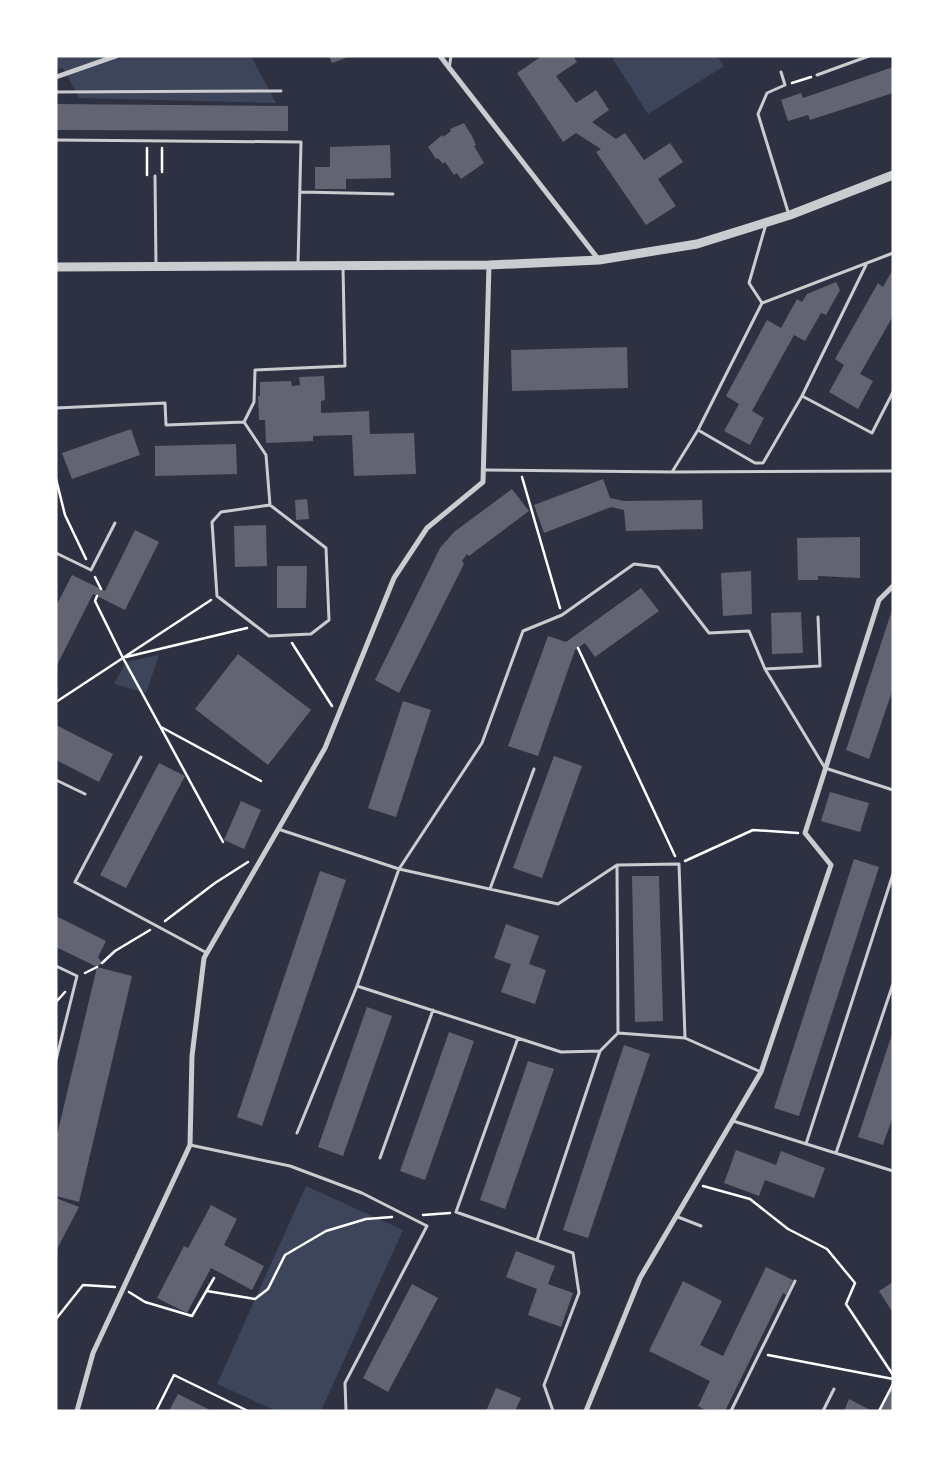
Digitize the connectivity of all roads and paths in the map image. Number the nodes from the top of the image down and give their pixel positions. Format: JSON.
{"nodes":[{"id":1,"x":116,"y":56,"type":"edge"},
{"id":2,"x":440,"y":56,"type":"edge"},
{"id":3,"x":451,"y":56,"type":"edge"},
{"id":4,"x":869,"y":56,"type":"edge"},
{"id":5,"x":449,"y":69,"type":"junction"},
{"id":6,"x":781,"y":72,"type":"dead end"},
{"id":7,"x":817,"y":75,"type":"joint"},
{"id":8,"x":56,"y":77,"type":"edge"},
{"id":9,"x":785,"y":85,"type":"junction"},
{"id":10,"x":280,"y":91,"type":"dead end"},
{"id":11,"x":56,"y":92,"type":"edge"},
{"id":12,"x":56,"y":140,"type":"edge"},
{"id":13,"x":147,"y":141,"type":"junction"},
{"id":14,"x":162,"y":141,"type":"junction"},
{"id":15,"x":893,"y":175,"type":"edge"},
{"id":16,"x":155,"y":176,"type":"junction"},
{"id":17,"x":301,"y":192,"type":"junction"},
{"id":18,"x":393,"y":194,"type":"dead end"},
{"id":19,"x":790,"y":215,"type":"junction"},
{"id":20,"x":766,"y":223,"type":"junction"},
{"id":21,"x":893,"y":253,"type":"edge"},
{"id":22,"x":599,"y":260,"type":"junction"},
{"id":23,"x":156,"y":265,"type":"junction"},
{"id":24,"x":489,"y":265,"type":"junction"},
{"id":25,"x":866,"y":265,"type":"junction"},
{"id":26,"x":298,"y":266,"type":"junction"},
{"id":27,"x":343,"y":266,"type":"junction"},
{"id":28,"x":56,"y":267,"type":"edge"},
{"id":29,"x":762,"y":303,"type":"junction"},
{"id":30,"x":893,"y":392,"type":"edge"},
{"id":31,"x":802,"y":396,"type":"junction"},
{"id":32,"x":56,"y":408,"type":"edge"},
{"id":33,"x":244,"y":422,"type":"junction"},
{"id":34,"x":698,"y":430,"type":"junction"},
{"id":35,"x":483,"y":470,"type":"junction"},
{"id":36,"x":893,"y":471,"type":"edge"},
{"id":37,"x":672,"y":472,"type":"junction"},
{"id":38,"x":520,"y":473,"type":"dead end"},
{"id":39,"x":56,"y":479,"type":"edge"},
{"id":40,"x":270,"y":506,"type":"junction"},
{"id":41,"x":115,"y":523,"type":"dead end"},
{"id":42,"x":56,"y":553,"type":"edge"},
{"id":43,"x":91,"y":570,"type":"junction"},
{"id":44,"x":893,"y":586,"type":"edge"},
{"id":45,"x":101,"y":589,"type":"dead end"},
{"id":46,"x":97,"y":596,"type":"dead end"},
{"id":47,"x":217,"y":596,"type":"junction"},
{"id":48,"x":562,"y":615,"type":"junction"},
{"id":49,"x":818,"y":617,"type":"dead end"},
{"id":50,"x":255,"y":625,"type":"junction"},
{"id":51,"x":288,"y":635,"type":"junction"},
{"id":52,"x":578,"y":648,"type":"dead end"},
{"id":53,"x":123,"y":658,"type":"junction"},
{"id":54,"x":765,"y":669,"type":"junction"},
{"id":55,"x":56,"y":702,"type":"edge"},
{"id":56,"x":338,"y":715,"type":"junction"},
{"id":57,"x":161,"y":727,"type":"junction"},
{"id":58,"x":141,"y":757,"type":"dead end"},
{"id":59,"x":825,"y":768,"type":"junction"},
{"id":60,"x":534,"y":770,"type":"dead end"},
{"id":61,"x":56,"y":780,"type":"edge"},
{"id":62,"x":261,"y":781,"type":"dead end"},
{"id":63,"x":893,"y":790,"type":"edge"},
{"id":64,"x":84,"y":794,"type":"dead end"},
{"id":65,"x":278,"y":829,"type":"junction"},
{"id":66,"x":805,"y":833,"type":"junction"},
{"id":67,"x":223,"y":842,"type":"dead end"},
{"id":68,"x":266,"y":850,"type":"junction"},
{"id":69,"x":679,"y":864,"type":"junction"},
{"id":70,"x":617,"y":865,"type":"junction"},
{"id":71,"x":400,"y":869,"type":"junction"},
{"id":72,"x":893,"y":874,"type":"edge"},
{"id":73,"x":490,"y":889,"type":"junction"},
{"id":74,"x":157,"y":926,"type":"junction"},
{"id":75,"x":207,"y":952,"type":"junction"},
{"id":76,"x":102,"y":963,"type":"dead end"},
{"id":77,"x":56,"y":966,"type":"edge"},
{"id":78,"x":893,"y":984,"type":"edge"},
{"id":79,"x":357,"y":986,"type":"junction"},
{"id":80,"x":433,"y":1010,"type":"junction"},
{"id":81,"x":618,"y":1033,"type":"junction"},
{"id":82,"x":518,"y":1038,"type":"junction"},
{"id":83,"x":685,"y":1038,"type":"junction"},
{"id":84,"x":600,"y":1051,"type":"junction"},
{"id":85,"x":56,"y":1060,"type":"edge"},
{"id":86,"x":761,"y":1072,"type":"junction"},
{"id":87,"x":733,"y":1121,"type":"junction"},
{"id":88,"x":297,"y":1133,"type":"dead end"},
{"id":89,"x":806,"y":1144,"type":"junction"},
{"id":90,"x":190,"y":1145,"type":"junction"},
{"id":91,"x":836,"y":1153,"type":"junction"},
{"id":92,"x":380,"y":1158,"type":"dead end"},
{"id":93,"x":893,"y":1171,"type":"edge"},
{"id":94,"x":697,"y":1184,"type":"junction"},
{"id":95,"x":456,"y":1212,"type":"junction"},
{"id":96,"x":408,"y":1216,"type":"junction"},
{"id":97,"x":678,"y":1217,"type":"junction"},
{"id":98,"x":700,"y":1226,"type":"dead end"},
{"id":99,"x":536,"y":1240,"type":"junction"},
{"id":100,"x":214,"y":1278,"type":"dead end"},
{"id":101,"x":795,"y":1281,"type":"dead end"},
{"id":102,"x":123,"y":1288,"type":"junction"},
{"id":103,"x":207,"y":1291,"type":"junction"},
{"id":104,"x":56,"y":1319,"type":"edge"},
{"id":105,"x":759,"y":1354,"type":"junction"},
{"id":106,"x":893,"y":1377,"type":"edge"},
{"id":107,"x":893,"y":1384,"type":"edge"},
{"id":108,"x":834,"y":1389,"type":"dead end"},
{"id":109,"x":77,"y":1411,"type":"edge"},
{"id":110,"x":156,"y":1411,"type":"edge"},
{"id":111,"x":248,"y":1411,"type":"edge"},
{"id":112,"x":346,"y":1411,"type":"edge"},
{"id":113,"x":553,"y":1411,"type":"edge"},
{"id":114,"x":586,"y":1411,"type":"edge"},
{"id":115,"x":731,"y":1411,"type":"edge"},
{"id":116,"x":823,"y":1411,"type":"edge"},
{"id":117,"x":879,"y":1411,"type":"edge"}],
"edges":[{"from":1,"to":8,"type":"street"},
{"from":2,"to":5,"type":"street"},
{"from":3,"to":5,"type":"lane"},
{"from":4,"to":7,"type":"lane"},
{"from":5,"to":22,"type":"street"},
{"from":6,"to":9,"type":"lane"},
{"from":7,"to":9,"type":"path"},
{"from":9,"to":19,"type":"lane"},
{"from":10,"to":11,"type":"lane"},
{"from":12,"to":13,"type":"lane"},
{"from":13,"to":14,"type":"lane"},
{"from":13,"to":16,"type":"path"},
{"from":14,"to":16,"type":"path"},
{"from":14,"to":17,"type":"lane"},
{"from":15,"to":19,"type":"street"},
{"from":16,"to":23,"type":"lane"},
{"from":17,"to":18,"type":"lane"},
{"from":17,"to":26,"type":"lane"},
{"from":19,"to":20,"type":"street"},
{"from":20,"to":22,"type":"street"},
{"from":20,"to":29,"type":"lane"},
{"from":21,"to":25,"type":"lane"},
{"from":22,"to":24,"type":"street"},
{"from":23,"to":26,"type":"street"},
{"from":23,"to":28,"type":"street"},
{"from":24,"to":27,"type":"street"},
{"from":24,"to":35,"type":"street"},
{"from":25,"to":29,"type":"lane"},
{"from":25,"to":31,"type":"lane"},
{"from":26,"to":27,"type":"street"},
{"from":27,"to":33,"type":"lane"},
{"from":29,"to":34,"type":"lane"},
{"from":30,"to":31,"type":"lane"},
{"from":31,"to":34,"type":"lane"},
{"from":32,"to":33,"type":"lane"},
{"from":33,"to":40,"type":"lane"},
{"from":34,"to":37,"type":"lane"},
{"from":35,"to":37,"type":"lane"},
{"from":35,"to":56,"type":"street"},
{"from":36,"to":37,"type":"lane"},
{"from":38,"to":48,"type":"path"},
{"from":39,"to":43,"type":"path"},
{"from":40,"to":47,"type":"lane"},
{"from":40,"to":51,"type":"lane"},
{"from":41,"to":43,"type":"lane"},
{"from":42,"to":43,"type":"lane"},
{"from":43,"to":45,"type":"path"},
{"from":44,"to":59,"type":"street"},
{"from":46,"to":53,"type":"path"},
{"from":47,"to":50,"type":"lane"},
{"from":47,"to":53,"type":"path"},
{"from":48,"to":54,"type":"lane"},
{"from":48,"to":71,"type":"lane"},
{"from":49,"to":54,"type":"lane"},
{"from":50,"to":51,"type":"lane"},
{"from":50,"to":53,"type":"path"},
{"from":51,"to":56,"type":"path"},
{"from":52,"to":69,"type":"path"},
{"from":53,"to":55,"type":"path"},
{"from":53,"to":57,"type":"path"},
{"from":54,"to":59,"type":"lane"},
{"from":56,"to":65,"type":"street"},
{"from":57,"to":62,"type":"path"},
{"from":57,"to":67,"type":"path"},
{"from":58,"to":74,"type":"lane"},
{"from":59,"to":63,"type":"lane"},
{"from":59,"to":66,"type":"street"},
{"from":60,"to":73,"type":"lane"},
{"from":61,"to":64,"type":"lane"},
{"from":65,"to":68,"type":"street"},
{"from":65,"to":71,"type":"lane"},
{"from":66,"to":69,"type":"path"},
{"from":66,"to":86,"type":"street"},
{"from":68,"to":74,"type":"path"},
{"from":68,"to":75,"type":"street"},
{"from":69,"to":70,"type":"lane"},
{"from":69,"to":83,"type":"lane"},
{"from":70,"to":73,"type":"lane"},
{"from":70,"to":81,"type":"lane"},
{"from":71,"to":73,"type":"lane"},
{"from":71,"to":79,"type":"lane"},
{"from":72,"to":89,"type":"lane"},
{"from":74,"to":75,"type":"lane"},
{"from":74,"to":76,"type":"path"},
{"from":75,"to":90,"type":"street"},
{"from":77,"to":85,"type":"lane"},
{"from":78,"to":91,"type":"lane"},
{"from":79,"to":80,"type":"lane"},
{"from":79,"to":88,"type":"lane"},
{"from":80,"to":82,"type":"lane"},
{"from":80,"to":92,"type":"lane"},
{"from":81,"to":83,"type":"lane"},
{"from":81,"to":84,"type":"lane"},
{"from":82,"to":84,"type":"lane"},
{"from":82,"to":95,"type":"lane"},
{"from":83,"to":86,"type":"lane"},
{"from":84,"to":99,"type":"lane"},
{"from":86,"to":87,"type":"street"},
{"from":87,"to":89,"type":"lane"},
{"from":87,"to":94,"type":"street"},
{"from":89,"to":91,"type":"lane"},
{"from":90,"to":96,"type":"lane"},
{"from":90,"to":102,"type":"street"},
{"from":91,"to":93,"type":"lane"},
{"from":94,"to":97,"type":"street"},
{"from":94,"to":106,"type":"path"},
{"from":95,"to":96,"type":"path"},
{"from":95,"to":99,"type":"lane"},
{"from":96,"to":103,"type":"path"},
{"from":96,"to":112,"type":"lane"},
{"from":97,"to":98,"type":"lane"},
{"from":97,"to":114,"type":"street"},
{"from":99,"to":113,"type":"lane"},
{"from":100,"to":103,"type":"path"},
{"from":101,"to":105,"type":"lane"},
{"from":102,"to":103,"type":"path"},
{"from":102,"to":104,"type":"path"},
{"from":102,"to":109,"type":"street"},
{"from":105,"to":106,"type":"path"},
{"from":105,"to":115,"type":"lane"},
{"from":107,"to":117,"type":"path"},
{"from":108,"to":116,"type":"lane"},
{"from":110,"to":111,"type":"path"}]}
